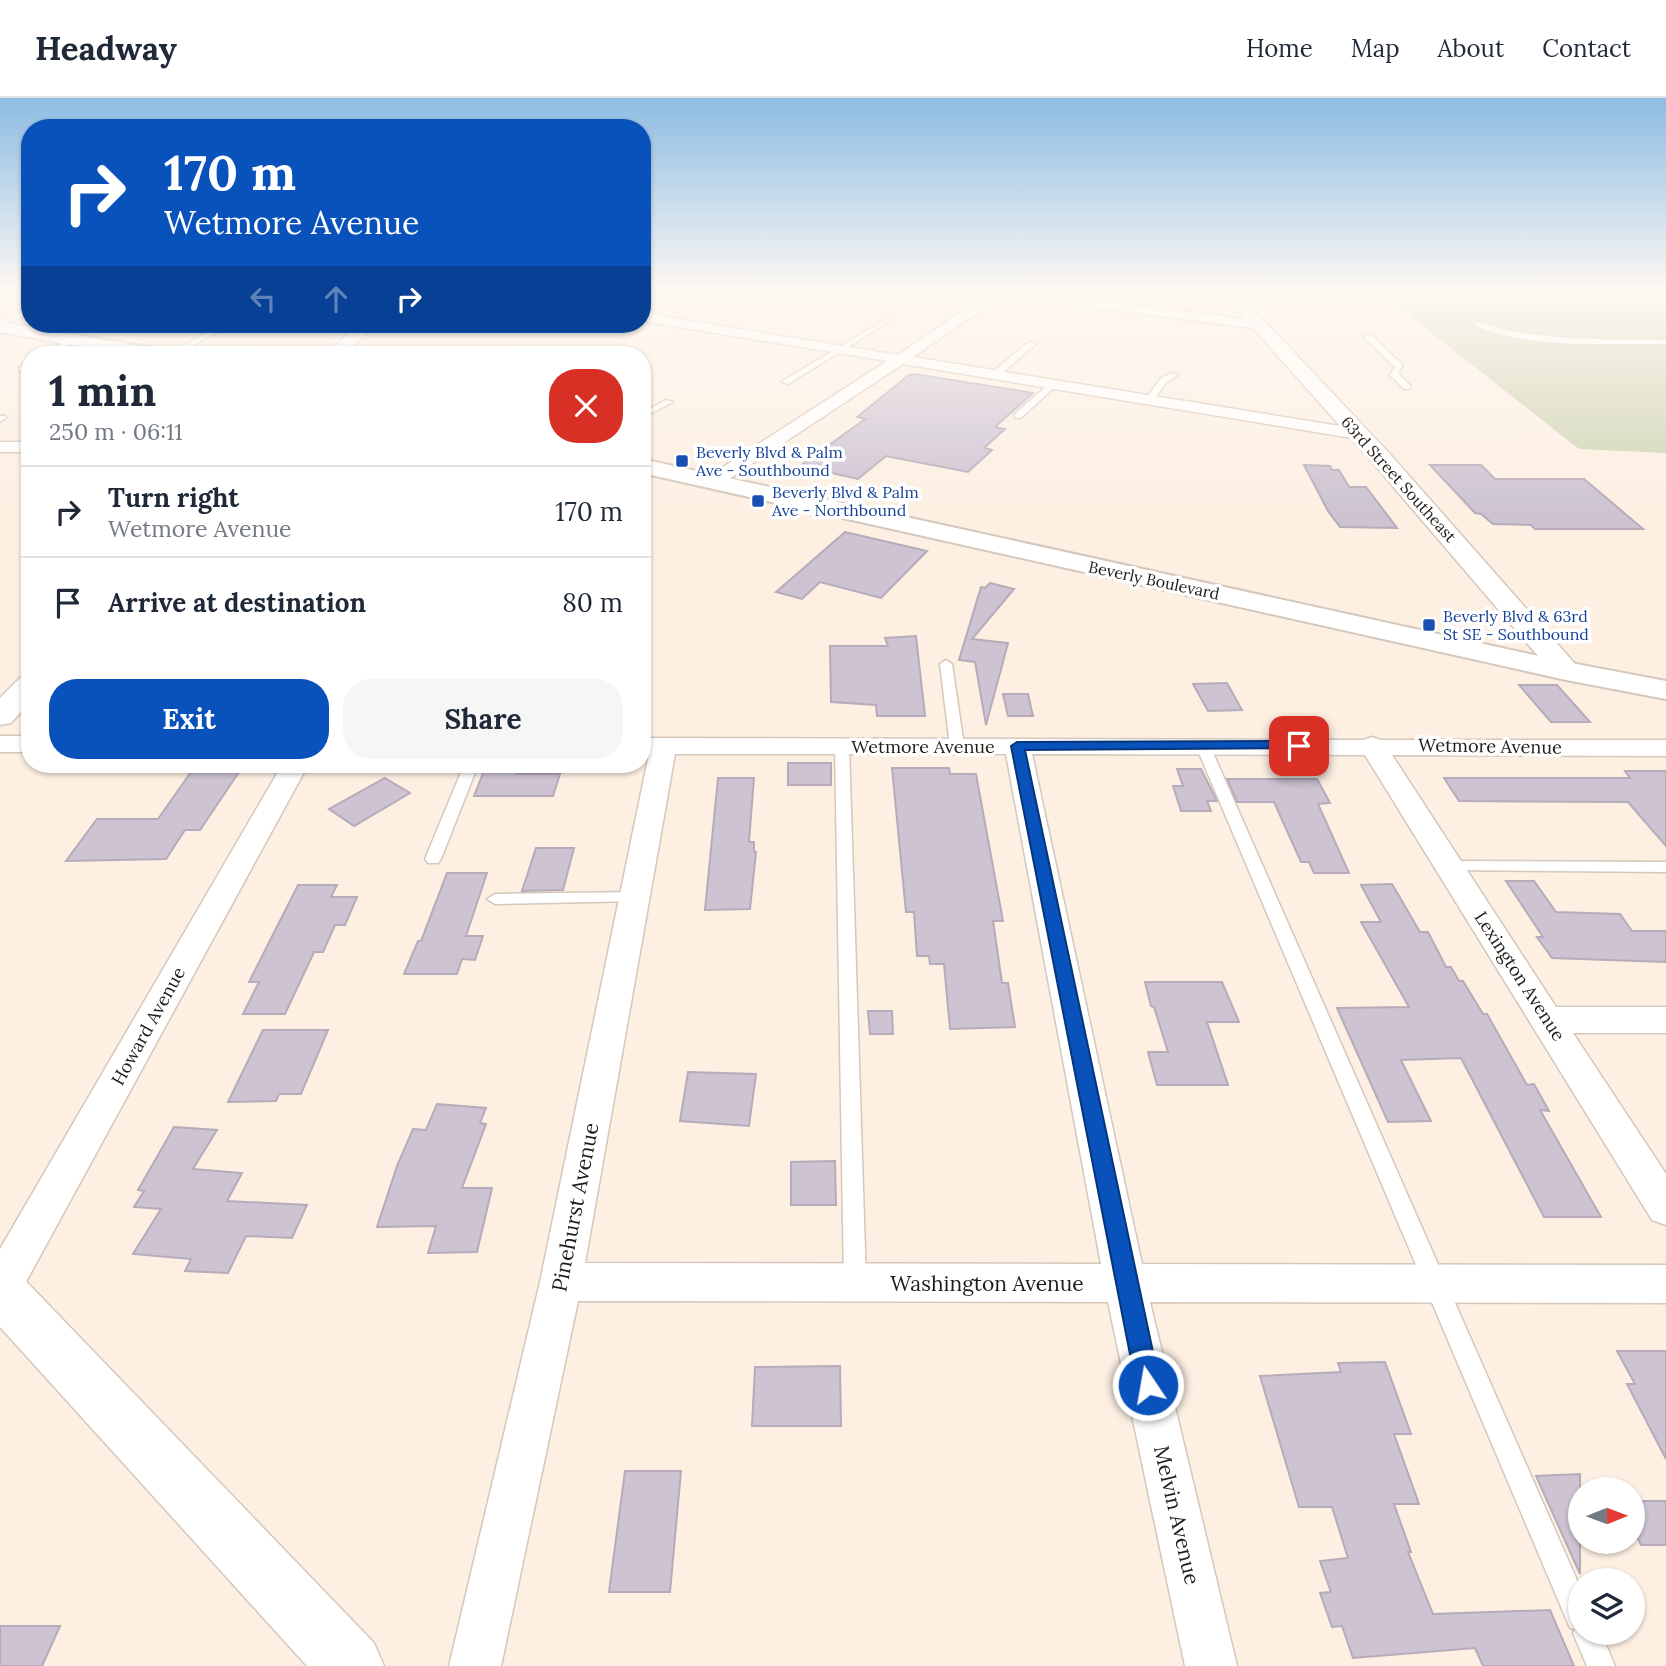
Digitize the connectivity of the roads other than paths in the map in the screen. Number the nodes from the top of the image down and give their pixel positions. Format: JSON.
{"nodes":[{"id":1,"x":813,"y":364,"type":"edge"},
{"id":2,"x":893,"y":364,"type":"edge"},
{"id":3,"x":931,"y":364,"type":"edge"},
{"id":4,"x":1007,"y":364,"type":"edge"},
{"id":5,"x":1295,"y":364,"type":"edge"},
{"id":6,"x":1395,"y":364,"type":"edge"},
{"id":7,"x":1174,"y":374,"type":"dead end"},
{"id":8,"x":994,"y":375,"type":"junction"},
{"id":9,"x":785,"y":382,"type":"dead end"},
{"id":10,"x":1054,"y":385,"type":"junction"},
{"id":11,"x":1407,"y":387,"type":"dead end"},
{"id":12,"x":1147,"y":401,"type":"junction"},
{"id":13,"x":669,"y":402,"type":"dead end"},
{"id":14,"x":651,"y":411,"type":"edge"},
{"id":15,"x":1018,"y":416,"type":"dead end"},
{"id":16,"x":1358,"y":434,"type":"junction"},
{"id":17,"x":0,"y":447,"type":"edge"},
{"id":18,"x":21,"y":447,"type":"edge"},
{"id":19,"x":651,"y":468,"type":"edge"},
{"id":20,"x":712,"y":482,"type":"junction"},
{"id":21,"x":946,"y":664,"type":"dead end"},
{"id":22,"x":1566,"y":671,"type":"junction"},
{"id":23,"x":1666,"y":690,"type":"edge"},
{"id":24,"x":21,"y":694,"type":"edge"},
{"id":25,"x":0,"y":716,"type":"edge"},
{"id":26,"x":0,"y":744,"type":"edge"},
{"id":27,"x":21,"y":744,"type":"edge"},
{"id":28,"x":1372,"y":745,"type":"junction"},
{"id":29,"x":653,"y":746,"type":"edge"},
{"id":30,"x":842,"y":746,"type":"junction"},
{"id":31,"x":957,"y":746,"type":"junction"},
{"id":32,"x":1017,"y":746,"type":"junction"},
{"id":33,"x":1203,"y":746,"type":"junction"},
{"id":34,"x":1666,"y":748,"type":"edge"},
{"id":35,"x":290,"y":773,"type":"edge"},
{"id":36,"x":468,"y":773,"type":"edge"},
{"id":37,"x":650,"y":773,"type":"edge"},
{"id":38,"x":433,"y":859,"type":"dead end"},
{"id":39,"x":1450,"y":866,"type":"junction"},
{"id":40,"x":1666,"y":867,"type":"edge"},
{"id":41,"x":634,"y":897,"type":"junction"},
{"id":42,"x":495,"y":899,"type":"dead end"},
{"id":43,"x":1548,"y":1020,"type":"junction"},
{"id":44,"x":1666,"y":1020,"type":"edge"},
{"id":45,"x":1666,"y":1208,"type":"edge"},
{"id":46,"x":561,"y":1282,"type":"junction"},
{"id":47,"x":855,"y":1282,"type":"junction"},
{"id":48,"x":1125,"y":1283,"type":"junction"},
{"id":49,"x":1438,"y":1284,"type":"junction"},
{"id":50,"x":1666,"y":1284,"type":"edge"},
{"id":51,"x":0,"y":1289,"type":"edge"},
{"id":52,"x":1568,"y":1590,"type":"edge"},
{"id":53,"x":1592,"y":1645,"type":"edge"},
{"id":54,"x":351,"y":1666,"type":"edge"},
{"id":55,"x":475,"y":1666,"type":"edge"},
{"id":56,"x":1210,"y":1666,"type":"edge"},
{"id":57,"x":1601,"y":1666,"type":"edge"}],
"edges":[{"from":1,"to":9,"type":"lane"},
{"from":2,"to":20,"type":"street"},
{"from":3,"to":8,"type":"street"},
{"from":4,"to":8,"type":"lane"},
{"from":5,"to":16,"type":"street","name":"63rd Street Southeast"},
{"from":6,"to":11,"type":"lane"},
{"from":7,"to":12,"type":"lane"},
{"from":8,"to":10,"type":"street"},
{"from":10,"to":12,"type":"street"},
{"from":10,"to":15,"type":"lane"},
{"from":12,"to":16,"type":"street"},
{"from":13,"to":14,"type":"lane"},
{"from":16,"to":22,"type":"street","name":"63rd Street Southeast"},
{"from":17,"to":18,"type":"street"},
{"from":19,"to":20,"type":"main road","name":"Beverly Boulevard"},
{"from":20,"to":22,"type":"main road","name":"Beverly Boulevard"},
{"from":21,"to":31,"type":"lane"},
{"from":22,"to":23,"type":"main road","name":"Beverly Boulevard"},
{"from":24,"to":25,"type":"street"},
{"from":26,"to":27,"type":"street"},
{"from":28,"to":33,"type":"street","name":"Wetmore Avenue"},
{"from":28,"to":34,"type":"street","name":"Wetmore Avenue"},
{"from":28,"to":39,"type":"street","name":"Lexington Avenue"},
{"from":29,"to":30,"type":"street","name":"Wetmore Avenue"},
{"from":30,"to":31,"type":"street","name":"Wetmore Avenue"},
{"from":30,"to":47,"type":"lane"},
{"from":31,"to":32,"type":"street","name":"Wetmore Avenue"},
{"from":32,"to":33,"type":"street","name":"Wetmore Avenue"},
{"from":32,"to":48,"type":"street","name":"Melvin Avenue"},
{"from":33,"to":49,"type":"lane"},
{"from":35,"to":51,"type":"street","name":"Howard Avenue"},
{"from":36,"to":38,"type":"lane"},
{"from":37,"to":41,"type":"street","name":"Pinehurst Avenue"},
{"from":39,"to":40,"type":"lane"},
{"from":39,"to":43,"type":"street","name":"Lexington Avenue"},
{"from":41,"to":42,"type":"lane"},
{"from":41,"to":46,"type":"street","name":"Pinehurst Avenue"},
{"from":43,"to":44,"type":"street"},
{"from":43,"to":45,"type":"street","name":"Lexington Avenue"},
{"from":46,"to":47,"type":"street","name":"Washington Avenue"},
{"from":46,"to":55,"type":"street","name":"Pinehurst Avenue"},
{"from":47,"to":48,"type":"street","name":"Washington Avenue"},
{"from":48,"to":49,"type":"street","name":"Washington Avenue"},
{"from":48,"to":56,"type":"street","name":"Melvin Avenue"},
{"from":49,"to":50,"type":"street","name":"Washington Avenue"},
{"from":49,"to":52,"type":"lane"},
{"from":51,"to":54,"type":"street"},
{"from":53,"to":57,"type":"lane"}]}
